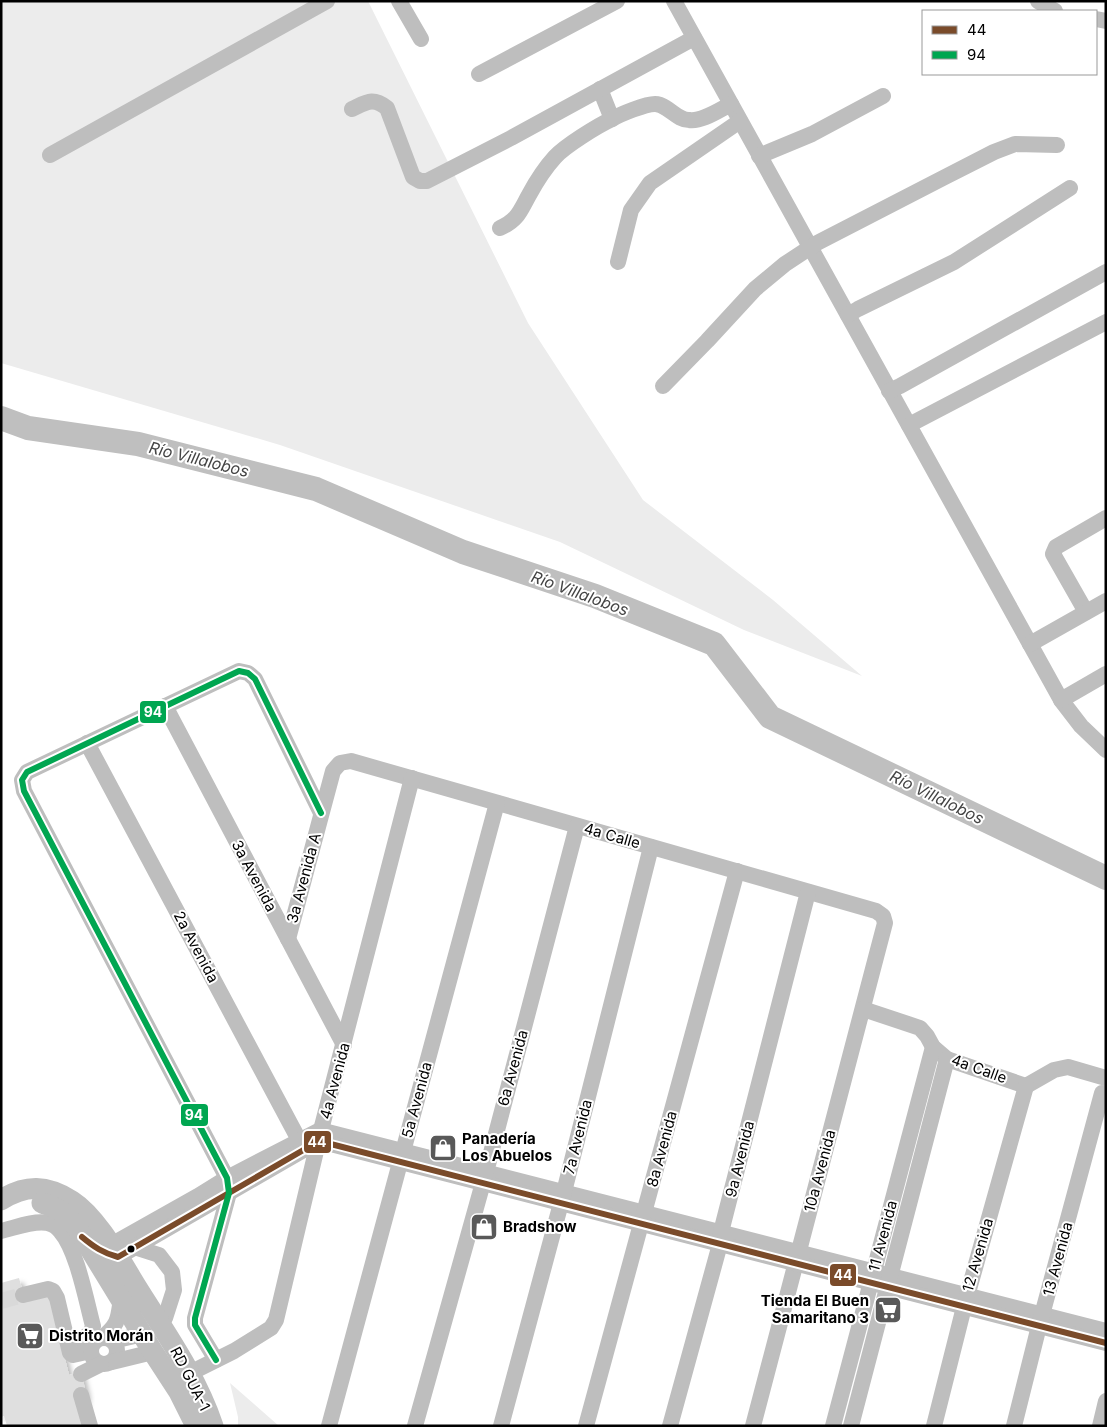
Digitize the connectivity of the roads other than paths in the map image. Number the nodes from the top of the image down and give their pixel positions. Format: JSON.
{"nodes":[{"id":1,"x":327,"y":1,"type":"edge"},
{"id":2,"x":399,"y":1,"type":"edge"},
{"id":3,"x":616,"y":1,"type":"edge"},
{"id":4,"x":1038,"y":1,"type":"edge"},
{"id":5,"x":680,"y":3,"type":"edge"},
{"id":6,"x":1053,"y":10,"type":"edge"},
{"id":7,"x":420,"y":38,"type":"dead end"},
{"id":8,"x":694,"y":38,"type":"junction"},
{"id":9,"x":479,"y":74,"type":"dead end"},
{"id":10,"x":600,"y":89,"type":"junction"},
{"id":11,"x":883,"y":96,"type":"dead end"},
{"id":12,"x":731,"y":104,"type":"junction"},
{"id":13,"x":352,"y":109,"type":"dead end"},
{"id":14,"x":612,"y":119,"type":"junction"},
{"id":15,"x":740,"y":122,"type":"junction"},
{"id":16,"x":1057,"y":145,"type":"dead end"},
{"id":17,"x":50,"y":155,"type":"dead end"},
{"id":18,"x":759,"y":156,"type":"junction"},
{"id":19,"x":1070,"y":188,"type":"dead end"},
{"id":20,"x":500,"y":228,"type":"dead end"},
{"id":21,"x":810,"y":247,"type":"junction"},
{"id":22,"x":618,"y":262,"type":"dead end"},
{"id":23,"x":1106,"y":272,"type":"edge"},
{"id":24,"x":848,"y":315,"type":"junction"},
{"id":25,"x":1106,"y":322,"type":"edge"},
{"id":26,"x":663,"y":386,"type":"dead end"},
{"id":27,"x":889,"y":391,"type":"junction"},
{"id":28,"x":909,"y":425,"type":"junction"},
{"id":29,"x":1106,"y":518,"type":"edge"},
{"id":30,"x":1106,"y":601,"type":"edge"},
{"id":31,"x":1086,"y":612,"type":"junction"},
{"id":32,"x":1030,"y":644,"type":"junction"},
{"id":33,"x":1106,"y":674,"type":"edge"},
{"id":34,"x":1060,"y":700,"type":"junction"},
{"id":35,"x":164,"y":706,"type":"junction"},
{"id":36,"x":87,"y":743,"type":"junction"},
{"id":37,"x":1106,"y":750,"type":"edge"},
{"id":38,"x":340,"y":763,"type":"joint"},
{"id":39,"x":412,"y":778,"type":"junction"},
{"id":40,"x":497,"y":803,"type":"junction"},
{"id":41,"x":321,"y":813,"type":"junction"},
{"id":42,"x":577,"y":826,"type":"junction"},
{"id":43,"x":651,"y":847,"type":"junction"},
{"id":44,"x":736,"y":871,"type":"junction"},
{"id":45,"x":808,"y":892,"type":"junction"},
{"id":46,"x":883,"y":916,"type":"joint"},
{"id":47,"x":288,"y":939,"type":"junction"},
{"id":48,"x":863,"y":1009,"type":"junction"},
{"id":49,"x":344,"y":1045,"type":"junction"},
{"id":50,"x":933,"y":1047,"type":"junction"},
{"id":51,"x":946,"y":1059,"type":"junction"},
{"id":52,"x":1026,"y":1086,"type":"junction"},
{"id":53,"x":1104,"y":1086,"type":"edge"},
{"id":54,"x":320,"y":1136,"type":"junction"},
{"id":55,"x":301,"y":1145,"type":"junction"},
{"id":56,"x":402,"y":1157,"type":"junction"},
{"id":57,"x":484,"y":1178,"type":"junction"},
{"id":58,"x":228,"y":1186,"type":"junction"},
{"id":59,"x":4,"y":1198,"type":"edge"},
{"id":60,"x":563,"y":1198,"type":"junction"},
{"id":61,"x":643,"y":1219,"type":"junction"},
{"id":62,"x":1,"y":1231,"type":"edge"},
{"id":63,"x":82,"y":1237,"type":"junction"},
{"id":64,"x":720,"y":1238,"type":"junction"},
{"id":65,"x":119,"y":1251,"type":"junction"},
{"id":66,"x":797,"y":1258,"type":"junction"},
{"id":67,"x":107,"y":1277,"type":"junction"},
{"id":68,"x":872,"y":1277,"type":"junction"},
{"id":69,"x":888,"y":1281,"type":"junction"},
{"id":70,"x":24,"y":1295,"type":"tunnel mouth"},
{"id":71,"x":121,"y":1298,"type":"junction"},
{"id":72,"x":966,"y":1301,"type":"junction"},
{"id":73,"x":164,"y":1318,"type":"junction"},
{"id":74,"x":1041,"y":1320,"type":"junction"},
{"id":75,"x":1106,"y":1331,"type":"edge"},
{"id":76,"x":143,"y":1334,"type":"junction"},
{"id":77,"x":67,"y":1340,"type":"junction"},
{"id":78,"x":108,"y":1340,"type":"junction"},
{"id":79,"x":1106,"y":1343,"type":"edge"},
{"id":80,"x":154,"y":1352,"type":"junction"},
{"id":81,"x":102,"y":1359,"type":"junction"},
{"id":82,"x":216,"y":1360,"type":"junction"},
{"id":83,"x":81,"y":1374,"type":"dead end"},
{"id":84,"x":196,"y":1376,"type":"junction"},
{"id":85,"x":81,"y":1395,"type":"dead end"},
{"id":86,"x":1106,"y":1401,"type":"edge"},
{"id":87,"x":207,"y":1425,"type":"edge"},
{"id":88,"x":90,"y":1426,"type":"edge"},
{"id":89,"x":329,"y":1426,"type":"edge"},
{"id":90,"x":415,"y":1426,"type":"edge"},
{"id":91,"x":500,"y":1426,"type":"edge"},
{"id":92,"x":586,"y":1426,"type":"edge"},
{"id":93,"x":670,"y":1426,"type":"edge"},
{"id":94,"x":753,"y":1426,"type":"edge"},
{"id":95,"x":833,"y":1426,"type":"edge"},
{"id":96,"x":851,"y":1426,"type":"edge"},
{"id":97,"x":934,"y":1426,"type":"edge"},
{"id":98,"x":1014,"y":1426,"type":"edge"},
{"id":99,"x":1100,"y":1426,"type":"edge"}],
"edges":[{"from":1,"to":17,"type":"street"},
{"from":2,"to":7,"type":"street"},
{"from":3,"to":9,"type":"street"},
{"from":4,"to":6,"type":"street"},
{"from":5,"to":8,"type":"street"},
{"from":8,"to":10,"type":"street"},
{"from":8,"to":12,"type":"street"},
{"from":10,"to":13,"type":"street"},
{"from":10,"to":14,"type":"street"},
{"from":11,"to":18,"type":"street"},
{"from":12,"to":14,"type":"street"},
{"from":12,"to":15,"type":"street"},
{"from":14,"to":20,"type":"street"},
{"from":15,"to":18,"type":"street"},
{"from":15,"to":22,"type":"street"},
{"from":16,"to":21,"type":"street"},
{"from":18,"to":21,"type":"street"},
{"from":19,"to":24,"type":"street"},
{"from":21,"to":24,"type":"street"},
{"from":21,"to":26,"type":"street"},
{"from":23,"to":27,"type":"street"},
{"from":24,"to":27,"type":"street"},
{"from":25,"to":28,"type":"street"},
{"from":27,"to":28,"type":"street"},
{"from":28,"to":32,"type":"street"},
{"from":29,"to":31,"type":"street"},
{"from":30,"to":31,"type":"street"},
{"from":31,"to":32,"type":"street"},
{"from":32,"to":34,"type":"street"},
{"from":33,"to":34,"type":"street"},
{"from":34,"to":37,"type":"street"},
{"from":35,"to":36,"type":"street"},
{"from":35,"to":41,"type":"street"},
{"from":35,"to":47,"type":"street","name":"3a Avenida"},
{"from":36,"to":55,"type":"street","name":"2a Avenida"},
{"from":36,"to":58,"type":"street"},
{"from":38,"to":39,"type":"street","name":"4a Calle"},
{"from":38,"to":41,"type":"street","name":"3a Avenida A"},
{"from":39,"to":40,"type":"street","name":"4a Calle"},
{"from":39,"to":49,"type":"street","name":"4a Avenida"},
{"from":40,"to":42,"type":"street","name":"4a Calle"},
{"from":40,"to":56,"type":"street","name":"5a Avenida"},
{"from":41,"to":47,"type":"street","name":"3a Avenida A"},
{"from":42,"to":43,"type":"street","name":"4a Calle"},
{"from":42,"to":57,"type":"street","name":"6a Avenida"},
{"from":43,"to":44,"type":"street","name":"4a Calle"},
{"from":43,"to":60,"type":"street","name":"7a Avenida"},
{"from":44,"to":45,"type":"street","name":"4a Calle"},
{"from":44,"to":61,"type":"street","name":"8a Avenida"},
{"from":45,"to":46,"type":"street","name":"4a Calle"},
{"from":45,"to":64,"type":"street","name":"9a Avenida"},
{"from":46,"to":48,"type":"street","name":"10a Avenida"},
{"from":47,"to":49,"type":"street","name":"3a Avenida"},
{"from":48,"to":50,"type":"street","name":"4a Calle"},
{"from":48,"to":66,"type":"street","name":"10a Avenida"},
{"from":49,"to":54,"type":"street","name":"4a Avenida"},
{"from":50,"to":51,"type":"street","name":"4a Calle"},
{"from":50,"to":68,"type":"street","name":"11 Avenida"},
{"from":51,"to":52,"type":"street","name":"4a Calle"},
{"from":51,"to":69,"type":"street","name":"11 Avenida"},
{"from":52,"to":53,"type":"street","name":"4a Calle"},
{"from":52,"to":72,"type":"street","name":"12 Avenida"},
{"from":53,"to":74,"type":"street","name":"13 Avenida"},
{"from":54,"to":55,"type":"street"},
{"from":54,"to":56,"type":"street"},
{"from":54,"to":82,"type":"street","name":"4a Avenida"},
{"from":55,"to":58,"type":"street"},
{"from":56,"to":57,"type":"street"},
{"from":56,"to":89,"type":"street","name":"5a Avenida"},
{"from":57,"to":60,"type":"street"},
{"from":57,"to":90,"type":"street","name":"6a Avenida"},
{"from":58,"to":65,"type":"street"},
{"from":58,"to":65,"type":"street"},
{"from":58,"to":82,"type":"street"},
{"from":59,"to":63,"type":"main road","name":"RD GUA-1"},
{"from":59,"to":65,"type":"main road","name":"RD GUA-1"},
{"from":60,"to":61,"type":"street"},
{"from":60,"to":91,"type":"street","name":"7a Avenida"},
{"from":61,"to":64,"type":"street"},
{"from":61,"to":92,"type":"street","name":"8a Avenida"},
{"from":62,"to":77,"type":"street"},
{"from":63,"to":65,"type":"main road"},
{"from":63,"to":67,"type":"main road","name":"RD GUA-1"},
{"from":64,"to":66,"type":"street"},
{"from":64,"to":93,"type":"street","name":"9a Avenida"},
{"from":65,"to":67,"type":"main road"},
{"from":65,"to":73,"type":"street"},
{"from":65,"to":73,"type":"street"},
{"from":65,"to":84,"type":"main road","name":"RD GUA-1"},
{"from":66,"to":68,"type":"street"},
{"from":66,"to":94,"type":"street","name":"10a Avenida"},
{"from":67,"to":71,"type":"main road","name":"RD GUA-1"},
{"from":68,"to":69,"type":"street"},
{"from":68,"to":95,"type":"street","name":"11 Avenida"},
{"from":69,"to":72,"type":"street"},
{"from":69,"to":96,"type":"street","name":"11 Avenida"},
{"from":70,"to":77,"type":"street"},
{"from":71,"to":76,"type":"main road","name":"RD GUA-1"},
{"from":71,"to":78,"type":"street"},
{"from":72,"to":74,"type":"street"},
{"from":72,"to":97,"type":"street","name":"12 Avenida"},
{"from":73,"to":84,"type":"street"},
{"from":74,"to":75,"type":"street"},
{"from":74,"to":79,"type":"street"},
{"from":74,"to":98,"type":"street","name":"13 Avenida"},
{"from":76,"to":78,"type":"street"},
{"from":76,"to":80,"type":"main road","name":"RD GUA-1"},
{"from":76,"to":84,"type":"main road"},
{"from":77,"to":81,"type":"street"},
{"from":78,"to":81,"type":"street"},
{"from":78,"to":81,"type":"street"},
{"from":80,"to":81,"type":"street"},
{"from":80,"to":87,"type":"main road","name":"RD GUA-1"},
{"from":81,"to":83,"type":"street"},
{"from":82,"to":84,"type":"street","name":"4a Avenida"},
{"from":84,"to":87,"type":"main road","name":"RD GUA-1"},
{"from":85,"to":88,"type":"street"},
{"from":86,"to":99,"type":"street"}]}
